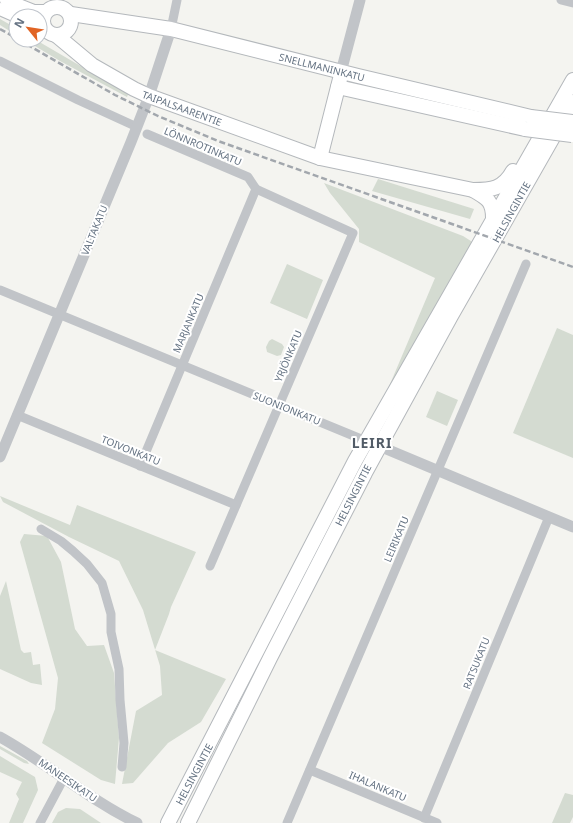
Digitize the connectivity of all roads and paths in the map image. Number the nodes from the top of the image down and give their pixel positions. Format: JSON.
{"nodes":[{"id":1,"x":6,"y":0,"type":"edge"},
{"id":2,"x":178,"y":0,"type":"edge"},
{"id":3,"x":360,"y":0,"type":"edge"},
{"id":4,"x":561,"y":0,"type":"edge"},
{"id":5,"x":573,"y":3,"type":"edge"},
{"id":6,"x":59,"y":7,"type":"edge"},
{"id":7,"x":48,"y":15,"type":"edge"},
{"id":8,"x":170,"y":29,"type":"junction"},
{"id":9,"x":48,"y":31,"type":"edge"},
{"id":10,"x":48,"y":32,"type":"edge"},
{"id":11,"x":0,"y":61,"type":"edge"},
{"id":12,"x":342,"y":72,"type":"junction"},
{"id":13,"x":573,"y":80,"type":"edge"},
{"id":14,"x":338,"y":87,"type":"junction"},
{"id":15,"x":149,"y":96,"type":"junction"},
{"id":16,"x":572,"y":121,"type":"edge"},
{"id":17,"x":528,"y":123,"type":"junction"},
{"id":18,"x":136,"y":127,"type":"junction"},
{"id":19,"x":148,"y":134,"type":"dead end"},
{"id":20,"x":541,"y":137,"type":"junction"},
{"id":21,"x":320,"y":158,"type":"junction"},
{"id":22,"x":256,"y":189,"type":"junction"},
{"id":23,"x":473,"y":190,"type":"junction"},
{"id":24,"x":494,"y":218,"type":"junction"},
{"id":25,"x":353,"y":233,"type":"joint"},
{"id":26,"x":526,"y":264,"type":"dead end"},
{"id":27,"x":0,"y":290,"type":"edge"},
{"id":28,"x":59,"y":314,"type":"junction"},
{"id":29,"x":182,"y":365,"type":"junction"},
{"id":30,"x":279,"y":405,"type":"junction"},
{"id":31,"x":17,"y":415,"type":"junction"},
{"id":32,"x":373,"y":444,"type":"junction"},
{"id":33,"x":0,"y":457,"type":"edge"},
{"id":34,"x":140,"y":466,"type":"junction"},
{"id":35,"x":438,"y":470,"type":"junction"},
{"id":36,"x":235,"y":507,"type":"junction"},
{"id":37,"x":548,"y":517,"type":"junction"},
{"id":38,"x":573,"y":527,"type":"edge"},
{"id":39,"x":41,"y":529,"type":"dead end"},
{"id":40,"x":210,"y":566,"type":"dead end"},
{"id":41,"x":0,"y":736,"type":"edge"},
{"id":42,"x":122,"y":767,"type":"dead end"},
{"id":43,"x":310,"y":770,"type":"junction"},
{"id":44,"x":64,"y":778,"type":"junction"},
{"id":45,"x":424,"y":818,"type":"junction"},
{"id":46,"x":40,"y":823,"type":"edge"},
{"id":47,"x":137,"y":823,"type":"edge"},
{"id":48,"x":168,"y":823,"type":"edge"},
{"id":49,"x":188,"y":823,"type":"edge"},
{"id":50,"x":287,"y":823,"type":"edge"},
{"id":51,"x":437,"y":823,"type":"edge"}],
"edges":[{"from":1,"to":6,"type":"main road"},
{"from":2,"to":8,"type":"street","name":"VALTAKATU"},
{"from":3,"to":12,"type":"street"},
{"from":4,"to":5,"type":"street"},
{"from":6,"to":7,"type":"main road"},
{"from":6,"to":8,"type":"main road","name":"SNELLMANINKATU"},
{"from":6,"to":9,"type":"main road"},
{"from":8,"to":12,"type":"main road","name":"SNELLMANINKATU"},
{"from":8,"to":15,"type":"street","name":"VALTAKATU"},
{"from":10,"to":15,"type":"main road","name":"TAIPALSAARENTIE"},
{"from":11,"to":18,"type":"street"},
{"from":12,"to":14,"type":"main road"},
{"from":12,"to":17,"type":"main road","name":"SNELLMANINKATU"},
{"from":13,"to":20,"type":"main road","name":"HELSINGINTIE"},
{"from":14,"to":17,"type":"main road","name":"SNELLMANINKATU"},
{"from":14,"to":21,"type":"main road"},
{"from":15,"to":18,"type":"street","name":"VALTAKATU"},
{"from":15,"to":21,"type":"main road","name":"TAIPALSAARENTIE"},
{"from":16,"to":17,"type":"main road","name":"SNELLMANINKATU","bridge":true},
{"from":16,"to":32,"type":"main road","name":"HELSINGINTIE"},
{"from":18,"to":28,"type":"street","name":"VALTAKATU"},
{"from":19,"to":22,"type":"street","name":"LÖNNROTINKATU"},
{"from":20,"to":23,"type":"main road"},
{"from":20,"to":24,"type":"main road","name":"HELSINGINTIE"},
{"from":21,"to":23,"type":"main road","name":"TAIPALSAARENTIE"},
{"from":22,"to":25,"type":"street","name":"LÖNNROTINKATU"},
{"from":22,"to":29,"type":"street","name":"MARJANKATU"},
{"from":23,"to":24,"type":"main road"},
{"from":24,"to":32,"type":"main road","name":"HELSINGINTIE"},
{"from":25,"to":30,"type":"street","name":"YRJÖNKATU"},
{"from":26,"to":35,"type":"street","name":"LEIRIKATU"},
{"from":27,"to":28,"type":"street","name":"SUONIONKATU"},
{"from":28,"to":29,"type":"street","name":"SUONIONKATU"},
{"from":28,"to":31,"type":"street","name":"VALTAKATU"},
{"from":29,"to":30,"type":"street","name":"SUONIONKATU"},
{"from":29,"to":34,"type":"street","name":"MARJANKATU"},
{"from":30,"to":32,"type":"street","name":"SUONIONKATU"},
{"from":30,"to":36,"type":"street","name":"YRJÖNKATU"},
{"from":31,"to":33,"type":"street","name":"VALTAKATU"},
{"from":31,"to":34,"type":"street","name":"TOIVONKATU"},
{"from":32,"to":35,"type":"street","name":"SUONIONKATU"},
{"from":32,"to":48,"type":"main road","name":"HELSINGINTIE"},
{"from":32,"to":49,"type":"main road","name":"HELSINGINTIE"},
{"from":34,"to":36,"type":"street","name":"TOIVONKATU"},
{"from":35,"to":37,"type":"street","name":"SUONIONKATU"},
{"from":35,"to":43,"type":"street","name":"LEIRIKATU"},
{"from":36,"to":40,"type":"street","name":"YRJÖNKATU"},
{"from":37,"to":38,"type":"street","name":"SUONIONKATU"},
{"from":37,"to":45,"type":"street","name":"RATSUKATU"},
{"from":39,"to":42,"type":"street"},
{"from":41,"to":44,"type":"street","name":"MANEESIKATU"},
{"from":43,"to":45,"type":"street","name":"IHALANKATU"},
{"from":43,"to":50,"type":"street","name":"LEIRIKATU"},
{"from":44,"to":46,"type":"street"},
{"from":44,"to":47,"type":"street","name":"MANEESIKATU"},
{"from":45,"to":51,"type":"street","name":"IHALANKATU"}]}
